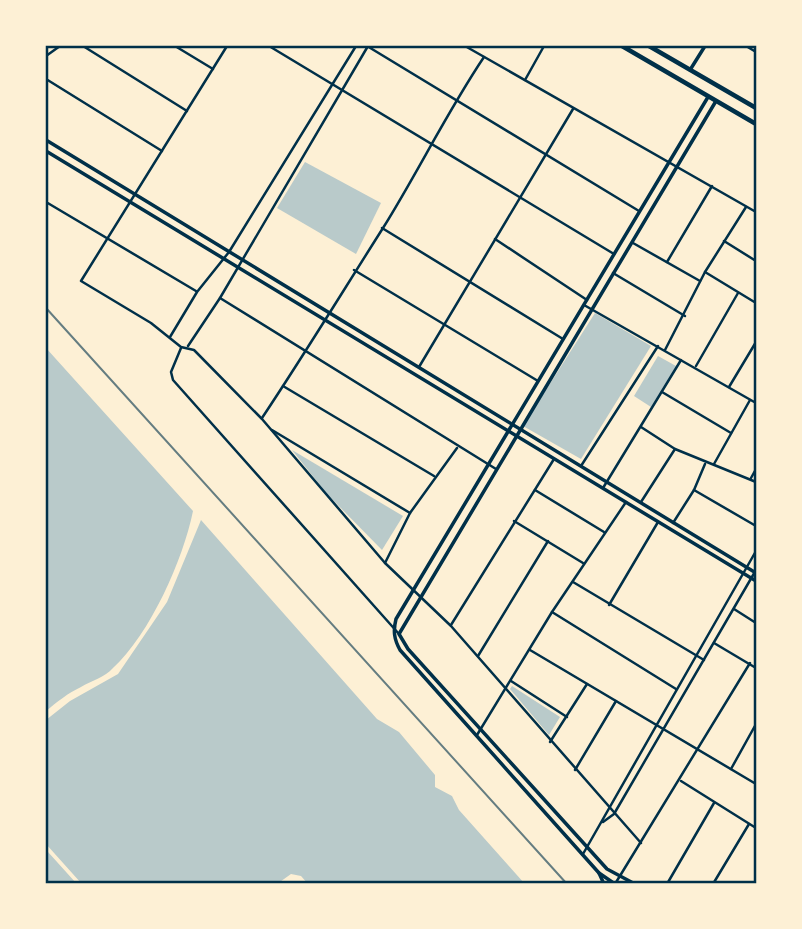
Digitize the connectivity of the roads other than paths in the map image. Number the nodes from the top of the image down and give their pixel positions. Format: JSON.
{"nodes":[{"id":1,"x":60,"y":46,"type":"edge"},
{"id":2,"x":83,"y":46,"type":"edge"},
{"id":3,"x":175,"y":46,"type":"edge"},
{"id":4,"x":227,"y":46,"type":"edge"},
{"id":5,"x":269,"y":46,"type":"edge"},
{"id":6,"x":356,"y":46,"type":"edge"},
{"id":7,"x":367,"y":46,"type":"edge"},
{"id":8,"x":465,"y":46,"type":"edge"},
{"id":9,"x":544,"y":46,"type":"edge"},
{"id":10,"x":622,"y":46,"type":"edge"},
{"id":11,"x":649,"y":46,"type":"edge"},
{"id":12,"x":705,"y":46,"type":"edge"},
{"id":13,"x":746,"y":46,"type":"edge"},
{"id":14,"x":757,"y":52,"type":"edge"},
{"id":15,"x":46,"y":56,"type":"edge"},
{"id":16,"x":484,"y":57,"type":"junction"},
{"id":17,"x":212,"y":69,"type":"junction"},
{"id":18,"x":690,"y":70,"type":"junction"},
{"id":19,"x":46,"y":79,"type":"edge"},
{"id":20,"x":525,"y":80,"type":"junction"},
{"id":21,"x":333,"y":83,"type":"junction"},
{"id":22,"x":342,"y":88,"type":"junction"},
{"id":23,"x":709,"y":97,"type":"junction"},
{"id":24,"x":457,"y":98,"type":"junction"},
{"id":25,"x":716,"y":101,"type":"junction"},
{"id":26,"x":574,"y":108,"type":"junction"},
{"id":27,"x":757,"y":108,"type":"edge"},
{"id":28,"x":187,"y":111,"type":"junction"},
{"id":29,"x":757,"y":124,"type":"edge"},
{"id":30,"x":46,"y":140,"type":"edge"},
{"id":31,"x":432,"y":144,"type":"junction"},
{"id":32,"x":46,"y":151,"type":"edge"},
{"id":33,"x":162,"y":151,"type":"junction"},
{"id":34,"x":547,"y":153,"type":"junction"},
{"id":35,"x":289,"y":154,"type":"junction"},
{"id":36,"x":300,"y":160,"type":"junction"},
{"id":37,"x":670,"y":162,"type":"junction"},
{"id":38,"x":677,"y":165,"type":"junction"},
{"id":39,"x":712,"y":186,"type":"junction"},
{"id":40,"x":135,"y":195,"type":"junction"},
{"id":41,"x":520,"y":197,"type":"junction"},
{"id":42,"x":46,"y":202,"type":"edge"},
{"id":43,"x":130,"y":202,"type":"junction"},
{"id":44,"x":747,"y":206,"type":"junction"},
{"id":45,"x":640,"y":212,"type":"junction"},
{"id":46,"x":757,"y":212,"type":"edge"},
{"id":47,"x":382,"y":228,"type":"junction"},
{"id":48,"x":495,"y":239,"type":"junction"},
{"id":49,"x":108,"y":240,"type":"junction"},
{"id":50,"x":723,"y":241,"type":"junction"},
{"id":51,"x":631,"y":242,"type":"junction"},
{"id":52,"x":229,"y":252,"type":"junction"},
{"id":53,"x":614,"y":254,"type":"junction"},
{"id":54,"x":222,"y":258,"type":"junction"},
{"id":55,"x":241,"y":259,"type":"junction"},
{"id":56,"x":757,"y":261,"type":"edge"},
{"id":57,"x":667,"y":262,"type":"junction"},
{"id":58,"x":237,"y":267,"type":"junction"},
{"id":59,"x":354,"y":270,"type":"junction"},
{"id":60,"x":705,"y":272,"type":"junction"},
{"id":61,"x":613,"y":273,"type":"junction"},
{"id":62,"x":470,"y":281,"type":"junction"},
{"id":63,"x":700,"y":281,"type":"junction"},
{"id":64,"x":197,"y":292,"type":"junction"},
{"id":65,"x":738,"y":293,"type":"junction"},
{"id":66,"x":220,"y":298,"type":"junction"},
{"id":67,"x":587,"y":300,"type":"junction"},
{"id":68,"x":757,"y":303,"type":"edge"},
{"id":69,"x":583,"y":306,"type":"junction"},
{"id":70,"x":591,"y":310,"type":"junction"},
{"id":71,"x":331,"y":314,"type":"junction"},
{"id":72,"x":685,"y":316,"type":"junction"},
{"id":73,"x":326,"y":321,"type":"junction"},
{"id":74,"x":446,"y":323,"type":"junction"},
{"id":75,"x":169,"y":337,"type":"junction"},
{"id":76,"x":564,"y":339,"type":"junction"},
{"id":77,"x":757,"y":342,"type":"edge"},
{"id":78,"x":188,"y":346,"type":"junction"},
{"id":79,"x":658,"y":346,"type":"junction"},
{"id":80,"x":181,"y":347,"type":"junction"},
{"id":81,"x":665,"y":350,"type":"junction"},
{"id":82,"x":307,"y":354,"type":"junction"},
{"id":83,"x":749,"y":354,"type":"junction"},
{"id":84,"x":757,"y":358,"type":"edge"},
{"id":85,"x":681,"y":360,"type":"junction"},
{"id":86,"x":419,"y":367,"type":"junction"},
{"id":87,"x":695,"y":367,"type":"junction"},
{"id":88,"x":538,"y":381,"type":"junction"},
{"id":89,"x":283,"y":386,"type":"junction"},
{"id":90,"x":729,"y":387,"type":"junction"},
{"id":91,"x":662,"y":392,"type":"junction"},
{"id":92,"x":750,"y":400,"type":"junction"},
{"id":93,"x":757,"y":404,"type":"edge"},
{"id":94,"x":261,"y":419,"type":"junction"},
{"id":95,"x":512,"y":424,"type":"junction"},
{"id":96,"x":641,"y":427,"type":"junction"},
{"id":97,"x":270,"y":429,"type":"junction"},
{"id":98,"x":519,"y":429,"type":"junction"},
{"id":99,"x":508,"y":431,"type":"junction"},
{"id":100,"x":731,"y":433,"type":"junction"},
{"id":101,"x":516,"y":435,"type":"junction"},
{"id":102,"x":458,"y":446,"type":"junction"},
{"id":103,"x":675,"y":449,"type":"junction"},
{"id":104,"x":554,"y":459,"type":"junction"},
{"id":105,"x":706,"y":463,"type":"junction"},
{"id":106,"x":488,"y":465,"type":"junction"},
{"id":107,"x":713,"y":465,"type":"junction"},
{"id":108,"x":581,"y":466,"type":"junction"},
{"id":109,"x":496,"y":469,"type":"junction"},
{"id":110,"x":757,"y":469,"type":"edge"},
{"id":111,"x":434,"y":475,"type":"junction"},
{"id":112,"x":750,"y":479,"type":"junction"},
{"id":113,"x":607,"y":482,"type":"junction"},
{"id":114,"x":757,"y":482,"type":"edge"},
{"id":115,"x":603,"y":488,"type":"junction"},
{"id":116,"x":535,"y":490,"type":"junction"},
{"id":117,"x":694,"y":490,"type":"junction"},
{"id":118,"x":626,"y":502,"type":"junction"},
{"id":119,"x":641,"y":503,"type":"junction"},
{"id":120,"x":465,"y":504,"type":"junction"},
{"id":121,"x":472,"y":508,"type":"junction"},
{"id":122,"x":410,"y":513,"type":"junction"},
{"id":123,"x":514,"y":521,"type":"junction"},
{"id":124,"x":659,"y":522,"type":"junction"},
{"id":125,"x":674,"y":523,"type":"junction"},
{"id":126,"x":757,"y":526,"type":"edge"},
{"id":127,"x":605,"y":532,"type":"junction"},
{"id":128,"x":548,"y":541,"type":"junction"},
{"id":129,"x":757,"y":551,"type":"edge"},
{"id":130,"x":385,"y":563,"type":"junction"},
{"id":131,"x":584,"y":563,"type":"junction"},
{"id":132,"x":747,"y":567,"type":"junction"},
{"id":133,"x":756,"y":572,"type":"edge"},
{"id":134,"x":744,"y":573,"type":"junction"},
{"id":135,"x":754,"y":579,"type":"edge"},
{"id":136,"x":573,"y":582,"type":"junction"},
{"id":137,"x":414,"y":589,"type":"junction"},
{"id":138,"x":420,"y":595,"type":"junction"},
{"id":139,"x":609,"y":605,"type":"junction"},
{"id":140,"x":734,"y":609,"type":"junction"},
{"id":141,"x":551,"y":612,"type":"junction"},
{"id":142,"x":757,"y":623,"type":"edge"},
{"id":143,"x":451,"y":626,"type":"junction"},
{"id":144,"x":394,"y":628,"type":"junction"},
{"id":145,"x":399,"y":634,"type":"junction"},
{"id":146,"x":714,"y":643,"type":"junction"},
{"id":147,"x":530,"y":650,"type":"junction"},
{"id":148,"x":478,"y":656,"type":"junction"},
{"id":149,"x":695,"y":656,"type":"junction"},
{"id":150,"x":704,"y":660,"type":"junction"},
{"id":151,"x":750,"y":663,"type":"junction"},
{"id":152,"x":757,"y":668,"type":"edge"},
{"id":153,"x":511,"y":681,"type":"junction"},
{"id":154,"x":587,"y":684,"type":"junction"},
{"id":155,"x":676,"y":689,"type":"junction"},
{"id":156,"x":506,"y":690,"type":"junction"},
{"id":157,"x":616,"y":701,"type":"junction"},
{"id":158,"x":567,"y":717,"type":"junction"},
{"id":159,"x":656,"y":723,"type":"junction"},
{"id":160,"x":757,"y":724,"type":"edge"},
{"id":161,"x":482,"y":729,"type":"junction"},
{"id":162,"x":664,"y":729,"type":"junction"},
{"id":163,"x":477,"y":735,"type":"junction"},
{"id":164,"x":750,"y":736,"type":"junction"},
{"id":165,"x":757,"y":739,"type":"edge"},
{"id":166,"x":550,"y":742,"type":"junction"},
{"id":167,"x":697,"y":749,"type":"junction"},
{"id":168,"x":731,"y":769,"type":"junction"},
{"id":169,"x":575,"y":770,"type":"junction"},
{"id":170,"x":681,"y":781,"type":"junction"},
{"id":171,"x":757,"y":784,"type":"edge"},
{"id":172,"x":714,"y":803,"type":"junction"},
{"id":173,"x":607,"y":807,"type":"junction"},
{"id":174,"x":614,"y":814,"type":"junction"},
{"id":175,"x":603,"y":822,"type":"junction"},
{"id":176,"x":748,"y":824,"type":"junction"},
{"id":177,"x":757,"y":828,"type":"edge"},
{"id":178,"x":641,"y":843,"type":"junction"},
{"id":179,"x":587,"y":847,"type":"junction"},
{"id":180,"x":582,"y":855,"type":"junction"},
{"id":181,"x":598,"y":873,"type":"junction"},
{"id":182,"x":619,"y":877,"type":"junction"},
{"id":183,"x":604,"y":884,"type":"edge"},
{"id":184,"x":615,"y":884,"type":"edge"},
{"id":185,"x":635,"y":884,"type":"edge"},
{"id":186,"x":667,"y":884,"type":"edge"},
{"id":187,"x":713,"y":884,"type":"edge"}],
"edges":[{"from":1,"to":15,"type":"street"},
{"from":2,"to":28,"type":"street"},
{"from":3,"to":17,"type":"street"},
{"from":4,"to":17,"type":"street"},
{"from":5,"to":21,"type":"street"},
{"from":6,"to":21,"type":"street"},
{"from":7,"to":22,"type":"street"},
{"from":7,"to":24,"type":"street"},
{"from":8,"to":16,"type":"street"},
{"from":9,"to":20,"type":"street"},
{"from":10,"to":23,"type":"main road"},
{"from":11,"to":18,"type":"main road"},
{"from":12,"to":18,"type":"main road"},
{"from":13,"to":14,"type":"street"},
{"from":16,"to":20,"type":"street"},
{"from":16,"to":24,"type":"street"},
{"from":17,"to":28,"type":"street"},
{"from":18,"to":27,"type":"main road"},
{"from":19,"to":33,"type":"street"},
{"from":20,"to":26,"type":"street"},
{"from":21,"to":22,"type":"street"},
{"from":21,"to":35,"type":"street"},
{"from":22,"to":31,"type":"street"},
{"from":22,"to":36,"type":"street"},
{"from":23,"to":25,"type":"main road"},
{"from":23,"to":37,"type":"main road"},
{"from":24,"to":31,"type":"street"},
{"from":24,"to":34,"type":"street"},
{"from":25,"to":29,"type":"main road"},
{"from":25,"to":38,"type":"main road"},
{"from":26,"to":34,"type":"street"},
{"from":26,"to":37,"type":"street"},
{"from":28,"to":33,"type":"street"},
{"from":30,"to":40,"type":"main road"},
{"from":31,"to":41,"type":"street"},
{"from":31,"to":47,"type":"street"},
{"from":32,"to":43,"type":"main road"},
{"from":33,"to":40,"type":"street"},
{"from":34,"to":41,"type":"street"},
{"from":34,"to":45,"type":"street"},
{"from":35,"to":36,"type":"street"},
{"from":35,"to":52,"type":"street"},
{"from":36,"to":55,"type":"street"},
{"from":37,"to":38,"type":"street"},
{"from":37,"to":45,"type":"main road"},
{"from":38,"to":39,"type":"street"},
{"from":38,"to":51,"type":"main road"},
{"from":39,"to":44,"type":"street"},
{"from":39,"to":57,"type":"street"},
{"from":40,"to":43,"type":"street"},
{"from":40,"to":52,"type":"main road"},
{"from":41,"to":48,"type":"street"},
{"from":41,"to":53,"type":"street"},
{"from":42,"to":49,"type":"street"},
{"from":43,"to":49,"type":"street"},
{"from":43,"to":54,"type":"main road"},
{"from":44,"to":46,"type":"street"},
{"from":44,"to":50,"type":"street"},
{"from":45,"to":53,"type":"main road"},
{"from":47,"to":59,"type":"street"},
{"from":47,"to":62,"type":"street"},
{"from":48,"to":62,"type":"street"},
{"from":48,"to":67,"type":"street"},
{"from":49,"to":64,"type":"street"},
{"from":49,"to":75,"type":"street"},
{"from":50,"to":56,"type":"street"},
{"from":50,"to":60,"type":"street"},
{"from":51,"to":57,"type":"street"},
{"from":51,"to":61,"type":"main road"},
{"from":52,"to":54,"type":"street"},
{"from":52,"to":55,"type":"main road"},
{"from":53,"to":67,"type":"main road"},
{"from":54,"to":58,"type":"main road"},
{"from":54,"to":64,"type":"street"},
{"from":55,"to":58,"type":"street"},
{"from":55,"to":71,"type":"main road"},
{"from":57,"to":63,"type":"street"},
{"from":58,"to":66,"type":"street"},
{"from":58,"to":73,"type":"main road"},
{"from":59,"to":71,"type":"street"},
{"from":59,"to":74,"type":"street"},
{"from":60,"to":63,"type":"street"},
{"from":60,"to":65,"type":"street"},
{"from":61,"to":70,"type":"main road"},
{"from":61,"to":72,"type":"street"},
{"from":62,"to":74,"type":"street"},
{"from":62,"to":76,"type":"street"},
{"from":63,"to":72,"type":"street"},
{"from":64,"to":75,"type":"street"},
{"from":65,"to":68,"type":"street"},
{"from":65,"to":87,"type":"street"},
{"from":66,"to":78,"type":"street"},
{"from":66,"to":82,"type":"street"},
{"from":67,"to":69,"type":"main road"},
{"from":69,"to":70,"type":"street"},
{"from":69,"to":76,"type":"main road"},
{"from":70,"to":79,"type":"street"},
{"from":70,"to":98,"type":"main road"},
{"from":71,"to":73,"type":"street"},
{"from":71,"to":86,"type":"main road"},
{"from":72,"to":81,"type":"street"},
{"from":73,"to":82,"type":"street"},
{"from":73,"to":99,"type":"main road"},
{"from":74,"to":86,"type":"street"},
{"from":74,"to":88,"type":"street"},
{"from":75,"to":80,"type":"street"},
{"from":76,"to":88,"type":"main road"},
{"from":77,"to":83,"type":"street"},
{"from":78,"to":80,"type":"street"},
{"from":78,"to":94,"type":"street"},
{"from":79,"to":81,"type":"street"},
{"from":79,"to":108,"type":"street"},
{"from":80,"to":144,"type":"street"},
{"from":81,"to":85,"type":"street"},
{"from":82,"to":89,"type":"street"},
{"from":82,"to":102,"type":"street"},
{"from":83,"to":84,"type":"street"},
{"from":83,"to":90,"type":"street"},
{"from":85,"to":87,"type":"street"},
{"from":85,"to":91,"type":"street"},
{"from":86,"to":95,"type":"main road"},
{"from":87,"to":90,"type":"street"},
{"from":88,"to":95,"type":"main road"},
{"from":89,"to":94,"type":"street"},
{"from":89,"to":111,"type":"street"},
{"from":90,"to":92,"type":"street"},
{"from":91,"to":96,"type":"street"},
{"from":91,"to":100,"type":"street"},
{"from":92,"to":93,"type":"street"},
{"from":92,"to":100,"type":"street"},
{"from":94,"to":97,"type":"street"},
{"from":95,"to":98,"type":"main road"},
{"from":95,"to":99,"type":"main road"},
{"from":96,"to":103,"type":"street"},
{"from":96,"to":113,"type":"street"},
{"from":97,"to":122,"type":"street"},
{"from":97,"to":130,"type":"street"},
{"from":98,"to":101,"type":"main road"},
{"from":98,"to":108,"type":"main road"},
{"from":99,"to":101,"type":"main road"},
{"from":99,"to":106,"type":"main road"},
{"from":100,"to":107,"type":"street"},
{"from":101,"to":104,"type":"main road"},
{"from":101,"to":109,"type":"main road"},
{"from":102,"to":106,"type":"street"},
{"from":102,"to":111,"type":"street"},
{"from":103,"to":105,"type":"street"},
{"from":103,"to":119,"type":"street"},
{"from":104,"to":115,"type":"main road"},
{"from":104,"to":116,"type":"street"},
{"from":105,"to":107,"type":"street"},
{"from":105,"to":117,"type":"street"},
{"from":106,"to":109,"type":"street"},
{"from":106,"to":120,"type":"main road"},
{"from":107,"to":112,"type":"street"},
{"from":108,"to":113,"type":"main road"},
{"from":109,"to":121,"type":"main road"},
{"from":110,"to":112,"type":"street"},
{"from":111,"to":122,"type":"street"},
{"from":112,"to":114,"type":"street"},
{"from":113,"to":115,"type":"street"},
{"from":113,"to":119,"type":"main road"},
{"from":115,"to":118,"type":"main road"},
{"from":116,"to":123,"type":"street"},
{"from":116,"to":127,"type":"street"},
{"from":117,"to":125,"type":"street"},
{"from":117,"to":126,"type":"street"},
{"from":118,"to":124,"type":"main road"},
{"from":118,"to":127,"type":"street"},
{"from":119,"to":125,"type":"main road"},
{"from":120,"to":121,"type":"main road"},
{"from":120,"to":137,"type":"main road"},
{"from":121,"to":138,"type":"main road"},
{"from":122,"to":130,"type":"street"},
{"from":123,"to":128,"type":"street"},
{"from":123,"to":143,"type":"street"},
{"from":124,"to":134,"type":"main road"},
{"from":124,"to":139,"type":"street"},
{"from":125,"to":132,"type":"main road"},
{"from":127,"to":131,"type":"street"},
{"from":128,"to":131,"type":"street"},
{"from":128,"to":148,"type":"street"},
{"from":129,"to":132,"type":"street"},
{"from":130,"to":137,"type":"street"},
{"from":131,"to":136,"type":"street"},
{"from":132,"to":133,"type":"main road"},
{"from":132,"to":134,"type":"street"},
{"from":133,"to":135,"type":"street"},
{"from":134,"to":135,"type":"main road"},
{"from":134,"to":149,"type":"street"},
{"from":135,"to":140,"type":"street"},
{"from":136,"to":139,"type":"street"},
{"from":136,"to":141,"type":"street"},
{"from":137,"to":138,"type":"street"},
{"from":137,"to":144,"type":"main road"},
{"from":138,"to":143,"type":"street"},
{"from":138,"to":145,"type":"main road"},
{"from":139,"to":149,"type":"street"},
{"from":140,"to":142,"type":"street"},
{"from":140,"to":146,"type":"street"},
{"from":141,"to":147,"type":"street"},
{"from":141,"to":155,"type":"street"},
{"from":143,"to":148,"type":"street"},
{"from":144,"to":145,"type":"street"},
{"from":144,"to":163,"type":"main road"},
{"from":145,"to":161,"type":"main road"},
{"from":146,"to":150,"type":"street"},
{"from":146,"to":151,"type":"street"},
{"from":147,"to":153,"type":"street"},
{"from":147,"to":154,"type":"street"},
{"from":148,"to":156,"type":"street"},
{"from":149,"to":150,"type":"street"},
{"from":149,"to":155,"type":"street"},
{"from":150,"to":162,"type":"street"},
{"from":151,"to":152,"type":"street"},
{"from":151,"to":167,"type":"street"},
{"from":153,"to":156,"type":"street"},
{"from":153,"to":158,"type":"street"},
{"from":154,"to":157,"type":"street"},
{"from":154,"to":158,"type":"street"},
{"from":155,"to":159,"type":"street"},
{"from":156,"to":161,"type":"street"},
{"from":156,"to":166,"type":"street"},
{"from":157,"to":159,"type":"street"},
{"from":157,"to":169,"type":"street"},
{"from":158,"to":166,"type":"street"},
{"from":159,"to":162,"type":"street"},
{"from":159,"to":173,"type":"street"},
{"from":160,"to":164,"type":"street"},
{"from":161,"to":163,"type":"street"},
{"from":161,"to":179,"type":"main road"},
{"from":162,"to":167,"type":"street"},
{"from":162,"to":174,"type":"street"},
{"from":163,"to":180,"type":"main road"},
{"from":164,"to":165,"type":"street"},
{"from":164,"to":168,"type":"street"},
{"from":166,"to":169,"type":"street"},
{"from":167,"to":168,"type":"street"},
{"from":167,"to":170,"type":"street"},
{"from":168,"to":171,"type":"street"},
{"from":169,"to":173,"type":"street"},
{"from":170,"to":172,"type":"street"},
{"from":170,"to":178,"type":"street"},
{"from":172,"to":176,"type":"street"},
{"from":172,"to":186,"type":"street"},
{"from":173,"to":174,"type":"street"},
{"from":173,"to":175,"type":"street"},
{"from":174,"to":175,"type":"street"},
{"from":174,"to":178,"type":"street"},
{"from":175,"to":179,"type":"street"},
{"from":176,"to":177,"type":"street"},
{"from":176,"to":187,"type":"street"},
{"from":178,"to":182,"type":"street"},
{"from":179,"to":180,"type":"street"},
{"from":179,"to":182,"type":"main road"},
{"from":180,"to":181,"type":"main road"},
{"from":181,"to":183,"type":"main road"},
{"from":181,"to":184,"type":"main road"},
{"from":182,"to":184,"type":"street"},
{"from":182,"to":185,"type":"main road"}]}
